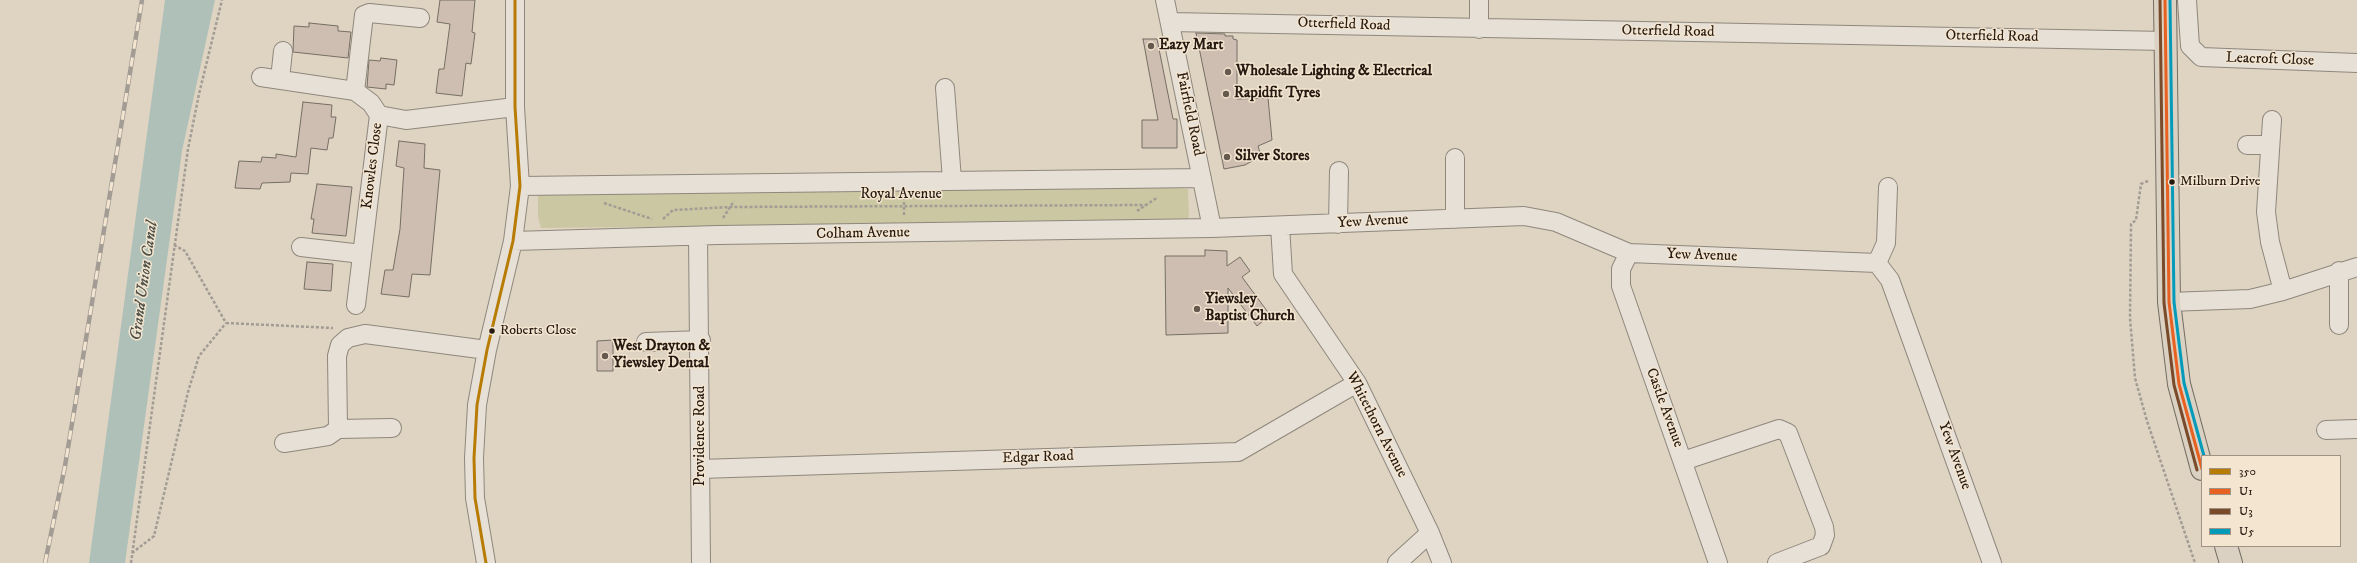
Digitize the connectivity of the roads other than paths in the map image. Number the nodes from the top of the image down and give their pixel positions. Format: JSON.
{"nodes":[{"id":1,"x":515,"y":0,"type":"edge"},
{"id":2,"x":1165,"y":0,"type":"edge"},
{"id":3,"x":1479,"y":0,"type":"edge"},
{"id":4,"x":2165,"y":0,"type":"edge"},
{"id":5,"x":2187,"y":0,"type":"edge"},
{"id":6,"x":420,"y":18,"type":"dead end"},
{"id":7,"x":1170,"y":22,"type":"junction"},
{"id":8,"x":1479,"y":29,"type":"junction"},
{"id":9,"x":2166,"y":41,"type":"junction"},
{"id":10,"x":283,"y":51,"type":"dead end"},
{"id":11,"x":2357,"y":63,"type":"edge"},
{"id":12,"x":261,"y":76,"type":"dead end"},
{"id":13,"x":280,"y":79,"type":"junction"},
{"id":14,"x":946,"y":88,"type":"dead end"},
{"id":15,"x":355,"y":91,"type":"junction"},
{"id":16,"x":515,"y":107,"type":"junction"},
{"id":17,"x":380,"y":115,"type":"junction"},
{"id":18,"x":2272,"y":120,"type":"dead end"},
{"id":19,"x":2247,"y":145,"type":"dead end"},
{"id":20,"x":2270,"y":145,"type":"junction"},
{"id":21,"x":1455,"y":158,"type":"dead end"},
{"id":22,"x":1339,"y":171,"type":"dead end"},
{"id":23,"x":1202,"y":178,"type":"junction"},
{"id":24,"x":952,"y":180,"type":"junction"},
{"id":25,"x":520,"y":186,"type":"junction"},
{"id":26,"x":1888,"y":187,"type":"dead end"},
{"id":27,"x":1455,"y":218,"type":"junction"},
{"id":28,"x":1338,"y":224,"type":"junction"},
{"id":29,"x":1280,"y":226,"type":"junction"},
{"id":30,"x":1212,"y":228,"type":"junction"},
{"id":31,"x":698,"y":236,"type":"junction"},
{"id":32,"x":514,"y":241,"type":"junction"},
{"id":33,"x":301,"y":247,"type":"dead end"},
{"id":34,"x":1629,"y":253,"type":"junction"},
{"id":35,"x":362,"y":254,"type":"junction"},
{"id":36,"x":1877,"y":263,"type":"junction"},
{"id":37,"x":2357,"y":267,"type":"edge"},
{"id":38,"x":2339,"y":271,"type":"junction"},
{"id":39,"x":2283,"y":291,"type":"junction"},
{"id":40,"x":2168,"y":302,"type":"junction"},
{"id":41,"x":356,"y":305,"type":"dead end"},
{"id":42,"x":2339,"y":325,"type":"dead end"},
{"id":43,"x":701,"y":340,"type":"junction"},
{"id":44,"x":646,"y":342,"type":"dead end"},
{"id":45,"x":487,"y":350,"type":"junction"},
{"id":46,"x":1358,"y":383,"type":"junction"},
{"id":47,"x":392,"y":428,"type":"dead end"},
{"id":48,"x":338,"y":429,"type":"junction"},
{"id":49,"x":2357,"y":429,"type":"edge"},
{"id":50,"x":2326,"y":430,"type":"dead end"},
{"id":51,"x":284,"y":443,"type":"dead end"},
{"id":52,"x":1683,"y":461,"type":"junction"},
{"id":53,"x":2201,"y":465,"type":"edge"},
{"id":54,"x":700,"y":469,"type":"junction"},
{"id":55,"x":1430,"y":533,"type":"junction"},
{"id":56,"x":2226,"y":547,"type":"edge"},
{"id":57,"x":486,"y":563,"type":"edge"},
{"id":58,"x":701,"y":563,"type":"edge"},
{"id":59,"x":1398,"y":563,"type":"edge"},
{"id":60,"x":1442,"y":563,"type":"edge"},
{"id":61,"x":1718,"y":563,"type":"edge"},
{"id":62,"x":1777,"y":563,"type":"edge"},
{"id":63,"x":1992,"y":563,"type":"edge"},
{"id":64,"x":2231,"y":563,"type":"edge"}],
"edges":[{"from":1,"to":16,"type":"street"},
{"from":2,"to":7,"type":"street","name":"Fairfield Road"},
{"from":3,"to":8,"type":"street"},
{"from":4,"to":9,"type":"main road"},
{"from":5,"to":11,"type":"street","name":"Leacroft Close"},
{"from":6,"to":15,"type":"street"},
{"from":7,"to":8,"type":"street","name":"Otterfield Road"},
{"from":7,"to":23,"type":"street","name":"Fairfield Road"},
{"from":8,"to":9,"type":"street","name":"Otterfield Road"},
{"from":9,"to":40,"type":"main road"},
{"from":10,"to":13,"type":"street"},
{"from":12,"to":13,"type":"street"},
{"from":13,"to":15,"type":"street"},
{"from":14,"to":24,"type":"street"},
{"from":15,"to":17,"type":"street"},
{"from":16,"to":17,"type":"street","name":"Knowles Close"},
{"from":16,"to":25,"type":"street"},
{"from":17,"to":35,"type":"street","name":"Knowles Close"},
{"from":18,"to":20,"type":"street"},
{"from":19,"to":20,"type":"street"},
{"from":20,"to":39,"type":"street"},
{"from":21,"to":27,"type":"street"},
{"from":22,"to":28,"type":"street"},
{"from":23,"to":24,"type":"street"},
{"from":23,"to":30,"type":"street","name":"Fairfield Road"},
{"from":24,"to":25,"type":"street"},
{"from":25,"to":32,"type":"street"},
{"from":26,"to":36,"type":"street"},
{"from":27,"to":28,"type":"street","name":"Yew Avenue"},
{"from":27,"to":34,"type":"street","name":"Yew Avenue"},
{"from":28,"to":29,"type":"street","name":"Yew Avenue"},
{"from":29,"to":30,"type":"street","name":"Yew Avenue"},
{"from":29,"to":46,"type":"street","name":"Whitethorn Avenue"},
{"from":30,"to":31,"type":"street","name":"Colham Avenue"},
{"from":31,"to":32,"type":"street","name":"Colham Avenue"},
{"from":31,"to":43,"type":"street","name":"Providence Road"},
{"from":32,"to":45,"type":"street"},
{"from":33,"to":35,"type":"street"},
{"from":34,"to":36,"type":"street","name":"Yew Avenue"},
{"from":34,"to":52,"type":"street","name":"Castle Avenue"},
{"from":35,"to":41,"type":"street","name":"Knowles Close"},
{"from":36,"to":63,"type":"street","name":"Yew Avenue"},
{"from":37,"to":38,"type":"street"},
{"from":38,"to":39,"type":"street"},
{"from":38,"to":42,"type":"street"},
{"from":39,"to":40,"type":"street"},
{"from":40,"to":53,"type":"main road"},
{"from":43,"to":44,"type":"street"},
{"from":43,"to":54,"type":"street","name":"Providence Road"},
{"from":45,"to":48,"type":"street"},
{"from":45,"to":57,"type":"street"},
{"from":46,"to":54,"type":"street","name":"Edgar Road"},
{"from":46,"to":55,"type":"street","name":"Whitethorn Avenue"},
{"from":47,"to":48,"type":"street"},
{"from":48,"to":51,"type":"street"},
{"from":49,"to":50,"type":"street"},
{"from":52,"to":61,"type":"street","name":"Castle Avenue"},
{"from":52,"to":62,"type":"street"},
{"from":54,"to":58,"type":"street","name":"Providence Road"},
{"from":55,"to":59,"type":"street"},
{"from":55,"to":60,"type":"street","name":"Whitethorn Avenue"},
{"from":56,"to":64,"type":"main road"}]}
